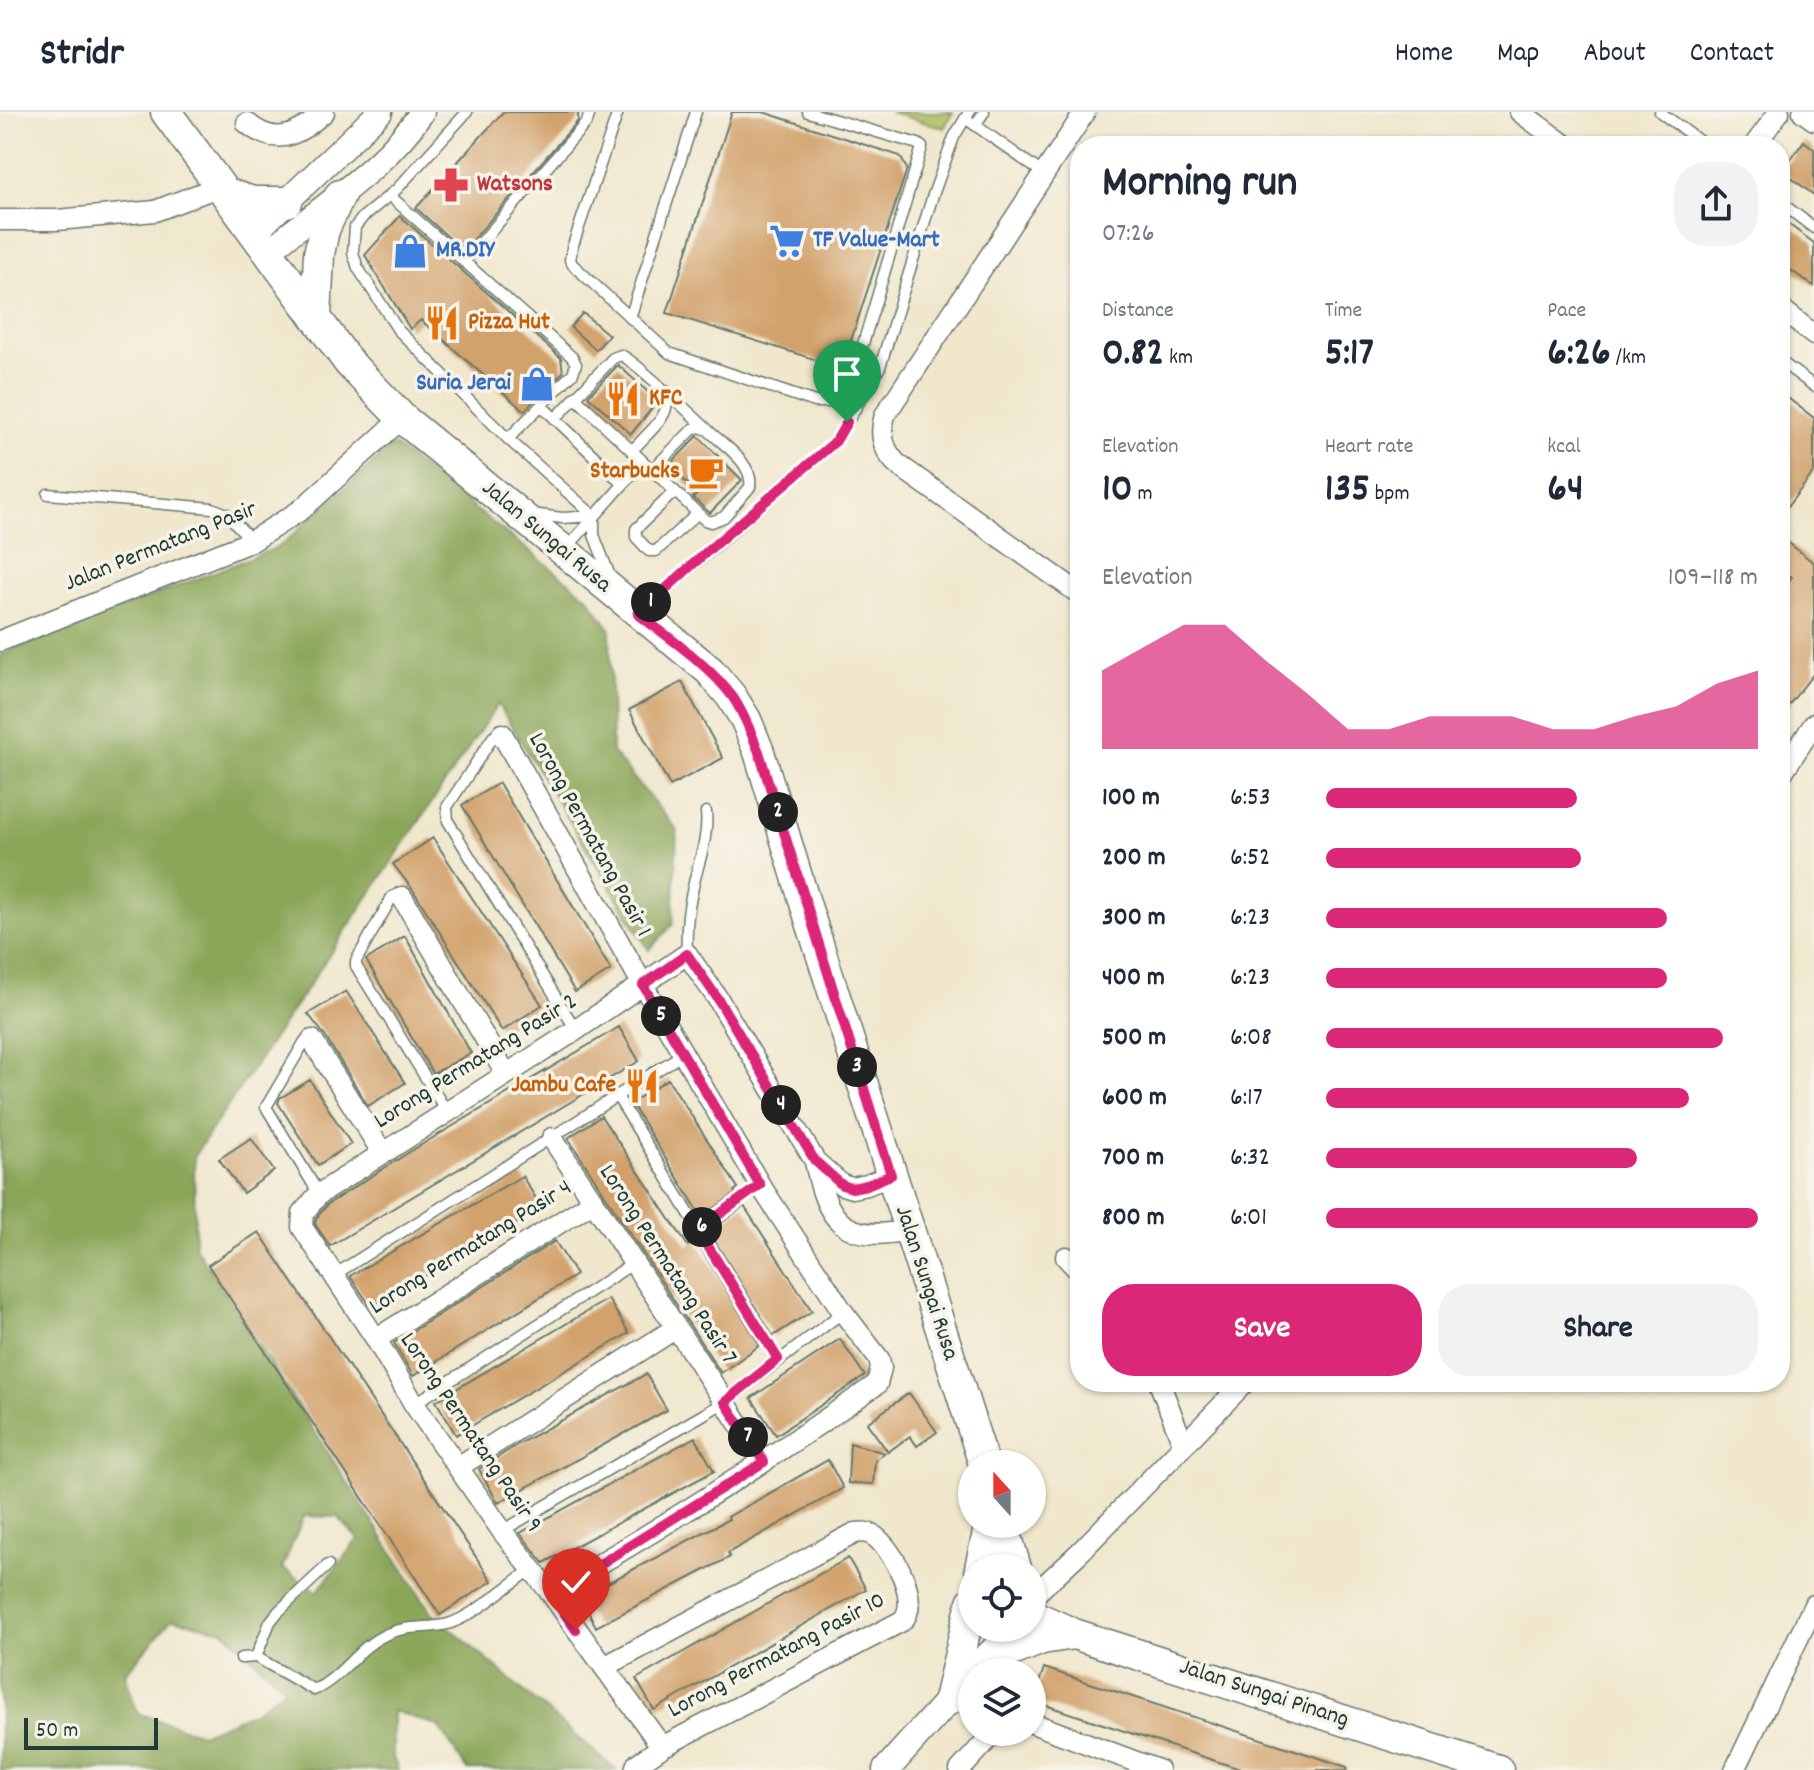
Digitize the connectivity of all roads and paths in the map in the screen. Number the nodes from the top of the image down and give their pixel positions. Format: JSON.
{"nodes":[{"id":1,"x":166,"y":112,"type":"edge"},
{"id":2,"x":324,"y":112,"type":"edge"},
{"id":3,"x":380,"y":112,"type":"edge"},
{"id":4,"x":422,"y":112,"type":"edge"},
{"id":5,"x":467,"y":112,"type":"edge"},
{"id":6,"x":590,"y":112,"type":"edge"},
{"id":7,"x":618,"y":112,"type":"edge"},
{"id":8,"x":696,"y":112,"type":"edge"},
{"id":9,"x":808,"y":112,"type":"edge"},
{"id":10,"x":984,"y":112,"type":"edge"},
{"id":11,"x":1085,"y":112,"type":"edge"},
{"id":12,"x":1520,"y":112,"type":"edge"},
{"id":13,"x":1660,"y":112,"type":"edge"},
{"id":14,"x":1779,"y":112,"type":"edge"},
{"id":15,"x":1803,"y":112,"type":"edge"},
{"id":16,"x":970,"y":118,"type":"edge"},
{"id":17,"x":1814,"y":120,"type":"edge"},
{"id":18,"x":247,"y":123,"type":"dead end"},
{"id":19,"x":1552,"y":136,"type":"edge"},
{"id":20,"x":1692,"y":136,"type":"edge"},
{"id":21,"x":1761,"y":136,"type":"edge"},
{"id":22,"x":1044,"y":174,"type":"junction"},
{"id":23,"x":223,"y":189,"type":"junction"},
{"id":24,"x":340,"y":195,"type":"junction"},
{"id":25,"x":389,"y":195,"type":"junction"},
{"id":26,"x":287,"y":202,"type":"junction"},
{"id":27,"x":1790,"y":210,"type":"edge"},
{"id":28,"x":0,"y":220,"type":"edge"},
{"id":29,"x":1814,"y":228,"type":"edge"},
{"id":30,"x":261,"y":242,"type":"junction"},
{"id":31,"x":464,"y":262,"type":"junction"},
{"id":32,"x":1790,"y":316,"type":"edge"},
{"id":33,"x":316,"y":318,"type":"junction"},
{"id":34,"x":630,"y":318,"type":"junction"},
{"id":35,"x":1814,"y":335,"type":"edge"},
{"id":36,"x":1790,"y":368,"type":"edge"},
{"id":37,"x":1814,"y":386,"type":"edge"},
{"id":38,"x":665,"y":390,"type":"junction"},
{"id":39,"x":575,"y":397,"type":"junction"},
{"id":40,"x":542,"y":406,"type":"junction"},
{"id":41,"x":402,"y":418,"type":"junction"},
{"id":42,"x":555,"y":419,"type":"junction"},
{"id":43,"x":708,"y":430,"type":"junction"},
{"id":44,"x":508,"y":439,"type":"junction"},
{"id":45,"x":632,"y":451,"type":"junction"},
{"id":46,"x":643,"y":462,"type":"junction"},
{"id":47,"x":652,"y":470,"type":"junction"},
{"id":48,"x":623,"y":484,"type":"junction"},
{"id":49,"x":675,"y":491,"type":"junction"},
{"id":50,"x":48,"y":494,"type":"dead end"},
{"id":51,"x":514,"y":511,"type":"junction"},
{"id":52,"x":697,"y":514,"type":"junction"},
{"id":53,"x":594,"y":516,"type":"junction"},
{"id":54,"x":252,"y":541,"type":"junction"},
{"id":55,"x":563,"y":552,"type":"junction"},
{"id":56,"x":1070,"y":587,"type":"edge"},
{"id":57,"x":629,"y":606,"type":"junction"},
{"id":58,"x":0,"y":641,"type":"edge"},
{"id":59,"x":1814,"y":724,"type":"edge"},
{"id":60,"x":502,"y":734,"type":"joint"},
{"id":61,"x":1790,"y":761,"type":"edge"},
{"id":62,"x":706,"y":812,"type":"dead end"},
{"id":63,"x":402,"y":897,"type":"joint"},
{"id":64,"x":687,"y":954,"type":"junction"},
{"id":65,"x":643,"y":985,"type":"junction"},
{"id":66,"x":576,"y":1030,"type":"junction"},
{"id":67,"x":312,"y":1040,"type":"joint"},
{"id":68,"x":683,"y":1054,"type":"junction"},
{"id":69,"x":506,"y":1074,"type":"junction"},
{"id":70,"x":617,"y":1096,"type":"junction"},
{"id":71,"x":447,"y":1112,"type":"junction"},
{"id":72,"x":552,"y":1138,"type":"junction"},
{"id":73,"x":382,"y":1152,"type":"junction"},
{"id":74,"x":815,"y":1161,"type":"junction"},
{"id":75,"x":891,"y":1175,"type":"junction"},
{"id":76,"x":760,"y":1185,"type":"junction"},
{"id":77,"x":319,"y":1194,"type":"junction"},
{"id":78,"x":594,"y":1201,"type":"junction"},
{"id":79,"x":301,"y":1219,"type":"joint"},
{"id":80,"x":698,"y":1230,"type":"junction"},
{"id":81,"x":909,"y":1230,"type":"junction"},
{"id":82,"x":634,"y":1263,"type":"junction"},
{"id":83,"x":334,"y":1275,"type":"junction"},
{"id":84,"x":843,"y":1312,"type":"junction"},
{"id":85,"x":676,"y":1328,"type":"junction"},
{"id":86,"x":376,"y":1339,"type":"junction"},
{"id":87,"x":778,"y":1359,"type":"junction"},
{"id":88,"x":1163,"y":1392,"type":"edge"},
{"id":89,"x":1235,"y":1392,"type":"edge"},
{"id":90,"x":725,"y":1402,"type":"junction"},
{"id":91,"x":414,"y":1404,"type":"junction"},
{"id":92,"x":1183,"y":1444,"type":"junction"},
{"id":93,"x":980,"y":1450,"type":"edge"},
{"id":94,"x":764,"y":1462,"type":"junction"},
{"id":95,"x":458,"y":1467,"type":"junction"},
{"id":96,"x":502,"y":1531,"type":"junction"},
{"id":97,"x":328,"y":1565,"type":"dead end"},
{"id":98,"x":531,"y":1570,"type":"junction"},
{"id":99,"x":1046,"y":1584,"type":"edge"},
{"id":100,"x":550,"y":1592,"type":"junction"},
{"id":101,"x":1814,"y":1605,"type":"edge"},
{"id":102,"x":1046,"y":1621,"type":"edge"},
{"id":103,"x":1074,"y":1634,"type":"junction"},
{"id":104,"x":963,"y":1642,"type":"edge"},
{"id":105,"x":1003,"y":1642,"type":"edge"},
{"id":106,"x":256,"y":1657,"type":"junction"},
{"id":107,"x":241,"y":1658,"type":"dead end"},
{"id":108,"x":987,"y":1658,"type":"edge"},
{"id":109,"x":1002,"y":1658,"type":"edge"},
{"id":110,"x":604,"y":1667,"type":"junction"},
{"id":111,"x":958,"y":1690,"type":"edge"},
{"id":112,"x":949,"y":1700,"type":"junction"},
{"id":113,"x":1046,"y":1728,"type":"edge"},
{"id":114,"x":982,"y":1746,"type":"edge"},
{"id":115,"x":662,"y":1747,"type":"junction"},
{"id":116,"x":635,"y":1770,"type":"edge"},
{"id":117,"x":886,"y":1770,"type":"edge"},
{"id":118,"x":960,"y":1770,"type":"edge"},
{"id":119,"x":1158,"y":1770,"type":"edge"},
{"id":120,"x":1498,"y":1770,"type":"edge"},
{"id":121,"x":1735,"y":1770,"type":"edge"}],
"edges":[{"from":1,"to":23,"type":"main road","name":"Jalan Sungai Rusa"},
{"from":2,"to":18,"type":"street"},
{"from":3,"to":26,"type":"street"},
{"from":4,"to":24,"type":"street"},
{"from":5,"to":25,"type":"lane"},
{"from":6,"to":31,"type":"lane"},
{"from":7,"to":34,"type":"lane"},
{"from":8,"to":34,"type":"lane"},
{"from":9,"to":34,"type":"lane"},
{"from":10,"to":16,"type":"lane"},
{"from":11,"to":22,"type":"street"},
{"from":12,"to":19,"type":"street"},
{"from":13,"to":20,"type":"lane"},
{"from":14,"to":21,"type":"street"},
{"from":15,"to":17,"type":"street"},
{"from":16,"to":22,"type":"lane"},
{"from":16,"to":57,"type":"lane"},
{"from":22,"to":56,"type":"street"},
{"from":23,"to":26,"type":"main road"},
{"from":23,"to":28,"type":"street"},
{"from":23,"to":30,"type":"main road","name":"Jalan Sungai Rusa"},
{"from":24,"to":30,"type":"street"},
{"from":24,"to":33,"type":"main road"},
{"from":25,"to":31,"type":"lane"},
{"from":25,"to":44,"type":"lane"},
{"from":26,"to":30,"type":"street"},
{"from":27,"to":29,"type":"lane"},
{"from":30,"to":33,"type":"main road","name":"Jalan Sungai Rusa"},
{"from":31,"to":40,"type":"lane"},
{"from":32,"to":35,"type":"street"},
{"from":33,"to":41,"type":"main road","name":"Jalan Sungai Rusa"},
{"from":36,"to":37,"type":"lane"},
{"from":38,"to":39,"type":"lane"},
{"from":38,"to":43,"type":"lane"},
{"from":38,"to":45,"type":"lane"},
{"from":39,"to":42,"type":"lane"},
{"from":39,"to":45,"type":"lane"},
{"from":40,"to":42,"type":"lane"},
{"from":40,"to":44,"type":"lane"},
{"from":41,"to":51,"type":"main road","name":"Jalan Sungai Rusa"},
{"from":41,"to":54,"type":"street","name":"Jalan Permatang Pasir"},
{"from":42,"to":48,"type":"lane"},
{"from":43,"to":47,"type":"lane"},
{"from":43,"to":52,"type":"lane"},
{"from":44,"to":53,"type":"lane"},
{"from":45,"to":46,"type":"lane"},
{"from":46,"to":47,"type":"lane"},
{"from":46,"to":48,"type":"lane"},
{"from":47,"to":49,"type":"lane"},
{"from":48,"to":53,"type":"lane"},
{"from":49,"to":52,"type":"lane"},
{"from":49,"to":52,"type":"lane"},
{"from":50,"to":54,"type":"lane"},
{"from":51,"to":53,"type":"lane"},
{"from":51,"to":55,"type":"main road","name":"Jalan Sungai Rusa"},
{"from":53,"to":55,"type":"lane"},
{"from":53,"to":57,"type":"lane"},
{"from":54,"to":58,"type":"street","name":"Jalan Permatang Pasir"},
{"from":55,"to":57,"type":"main road","name":"Jalan Sungai Rusa"},
{"from":57,"to":75,"type":"main road","name":"Jalan Sungai Rusa"},
{"from":59,"to":61,"type":"street"},
{"from":60,"to":65,"type":"street","name":"Lorong Permatang Pasir 1"},
{"from":60,"to":66,"type":"lane"},
{"from":62,"to":64,"type":"lane"},
{"from":63,"to":69,"type":"street"},
{"from":63,"to":71,"type":"lane"},
{"from":64,"to":65,"type":"street","name":"Lorong Permatang Pasir 2"},
{"from":64,"to":74,"type":"street"},
{"from":65,"to":66,"type":"street","name":"Lorong Permatang Pasir 2"},
{"from":65,"to":68,"type":"street","name":"Lorong Permatang Pasir 1"},
{"from":66,"to":69,"type":"street","name":"Lorong Permatang Pasir 2"},
{"from":67,"to":73,"type":"street"},
{"from":67,"to":77,"type":"lane"},
{"from":68,"to":70,"type":"lane"},
{"from":68,"to":76,"type":"street","name":"Lorong Permatang Pasir 1"},
{"from":69,"to":71,"type":"street","name":"Lorong Permatang Pasir 2"},
{"from":70,"to":72,"type":"lane"},
{"from":70,"to":80,"type":"lane"},
{"from":71,"to":73,"type":"street","name":"Lorong Permatang Pasir 2"},
{"from":72,"to":78,"type":"street","name":"Lorong Permatang Pasir 7"},
{"from":72,"to":83,"type":"lane"},
{"from":73,"to":77,"type":"street","name":"Lorong Permatang Pasir 2"},
{"from":74,"to":75,"type":"street"},
{"from":74,"to":81,"type":"street"},
{"from":75,"to":81,"type":"main road","name":"Jalan Sungai Rusa"},
{"from":76,"to":80,"type":"lane"},
{"from":76,"to":84,"type":"street","name":"Lorong Permatang Pasir 1"},
{"from":77,"to":79,"type":"street","name":"Lorong Permatang Pasir 2"},
{"from":78,"to":82,"type":"street","name":"Lorong Permatang Pasir 7"},
{"from":78,"to":86,"type":"street","name":"Lorong Permatang Pasir 4"},
{"from":79,"to":83,"type":"street","name":"Lorong Permatang Pasir 9"},
{"from":80,"to":87,"type":"lane"},
{"from":81,"to":93,"type":"main road","name":"Jalan Sungai Rusa"},
{"from":82,"to":85,"type":"street","name":"Lorong Permatang Pasir 7"},
{"from":82,"to":91,"type":"lane"},
{"from":83,"to":86,"type":"street","name":"Lorong Permatang Pasir 9"},
{"from":84,"to":87,"type":"lane"},
{"from":84,"to":94,"type":"street","name":"Lorong Permatang Pasir 1"},
{"from":85,"to":90,"type":"street","name":"Lorong Permatang Pasir 7"},
{"from":85,"to":95,"type":"street"},
{"from":86,"to":91,"type":"street","name":"Lorong Permatang Pasir 9"},
{"from":87,"to":90,"type":"lane"},
{"from":88,"to":92,"type":"street"},
{"from":89,"to":92,"type":"street"},
{"from":90,"to":94,"type":"street","name":"Lorong Permatang Pasir 7"},
{"from":90,"to":96,"type":"lane"},
{"from":91,"to":95,"type":"street","name":"Lorong Permatang Pasir 9"},
{"from":92,"to":99,"type":"street"},
{"from":94,"to":100,"type":"street"},
{"from":95,"to":96,"type":"street","name":"Lorong Permatang Pasir 9"},
{"from":96,"to":98,"type":"street","name":"Lorong Permatang Pasir 9"},
{"from":97,"to":106,"type":"lane"},
{"from":98,"to":100,"type":"street","name":"Lorong Permatang Pasir 9"},
{"from":98,"to":106,"type":"lane"},
{"from":100,"to":110,"type":"street","name":"Lorong Permatang Pasir 9"},
{"from":101,"to":121,"type":"street"},
{"from":102,"to":103,"type":"main road","name":"Jalan Sungai Pinang"},
{"from":103,"to":109,"type":"main road"},
{"from":103,"to":120,"type":"main road","name":"Jalan Sungai Pinang"},
{"from":104,"to":112,"type":"main road"},
{"from":105,"to":108,"type":"main road"},
{"from":106,"to":107,"type":"lane"},
{"from":110,"to":115,"type":"street","name":"Lorong Permatang Pasir 9"},
{"from":110,"to":115,"type":"street","name":"Lorong Permatang Pasir 10"},
{"from":111,"to":112,"type":"main road"},
{"from":112,"to":117,"type":"main road"},
{"from":113,"to":119,"type":"street"},
{"from":114,"to":118,"type":"street"},
{"from":115,"to":116,"type":"street","name":"Lorong Permatang Pasir 10"}]}
